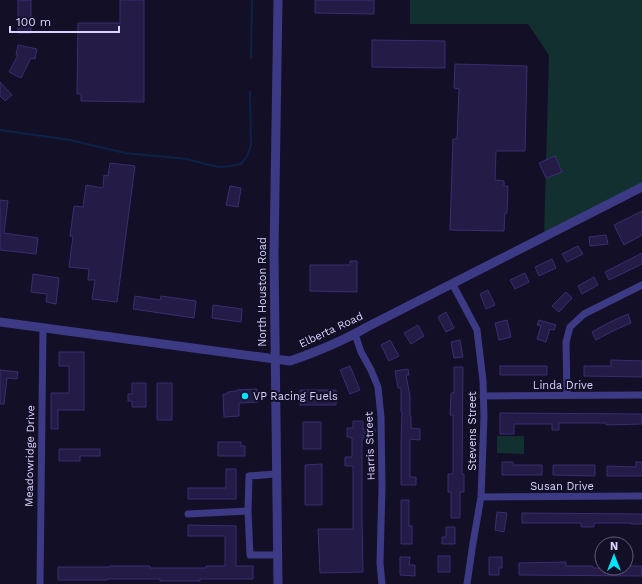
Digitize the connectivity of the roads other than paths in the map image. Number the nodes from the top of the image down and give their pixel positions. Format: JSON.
{"nodes":[{"id":1,"x":278,"y":0,"type":"edge"},
{"id":2,"x":642,"y":187,"type":"edge"},
{"id":3,"x":452,"y":283,"type":"junction"},
{"id":4,"x":642,"y":285,"type":"edge"},
{"id":5,"x":0,"y":322,"type":"edge"},
{"id":6,"x":43,"y":328,"type":"junction"},
{"id":7,"x":355,"y":334,"type":"junction"},
{"id":8,"x":275,"y":359,"type":"junction"},
{"id":9,"x":567,"y":395,"type":"junction"},
{"id":10,"x":642,"y":395,"type":"edge"},
{"id":11,"x":484,"y":396,"type":"junction"},
{"id":12,"x":276,"y":474,"type":"junction"},
{"id":13,"x":642,"y":496,"type":"edge"},
{"id":14,"x":481,"y":497,"type":"junction"},
{"id":15,"x":248,"y":511,"type":"junction"},
{"id":16,"x":188,"y":514,"type":"dead end"},
{"id":17,"x":277,"y":555,"type":"junction"},
{"id":18,"x":40,"y":584,"type":"edge"},
{"id":19,"x":278,"y":584,"type":"edge"},
{"id":20,"x":382,"y":584,"type":"edge"},
{"id":21,"x":467,"y":584,"type":"edge"}],
"edges":[{"from":1,"to":8,"type":"street","name":"North Houston Road"},
{"from":2,"to":3,"type":"street","name":"Elberta Road"},
{"from":3,"to":7,"type":"street","name":"Elberta Road"},
{"from":3,"to":11,"type":"street","name":"Stevens Street"},
{"from":4,"to":9,"type":"street"},
{"from":5,"to":6,"type":"street","name":"Elberta Road"},
{"from":6,"to":8,"type":"street","name":"Elberta Road"},
{"from":6,"to":18,"type":"street","name":"Meadowridge Drive"},
{"from":7,"to":8,"type":"street","name":"Elberta Road"},
{"from":7,"to":20,"type":"street","name":"Harris Street"},
{"from":8,"to":12,"type":"street","name":"North Houston Road"},
{"from":9,"to":10,"type":"street","name":"Linda Drive"},
{"from":9,"to":11,"type":"street","name":"Linda Drive"},
{"from":11,"to":14,"type":"street","name":"Stevens Street"},
{"from":12,"to":15,"type":"street"},
{"from":12,"to":17,"type":"street","name":"North Houston Road"},
{"from":13,"to":14,"type":"street","name":"Susan Drive"},
{"from":14,"to":21,"type":"street","name":"Stevens Street"},
{"from":15,"to":16,"type":"street"},
{"from":15,"to":17,"type":"street"},
{"from":17,"to":19,"type":"street","name":"North Houston Road"}]}
